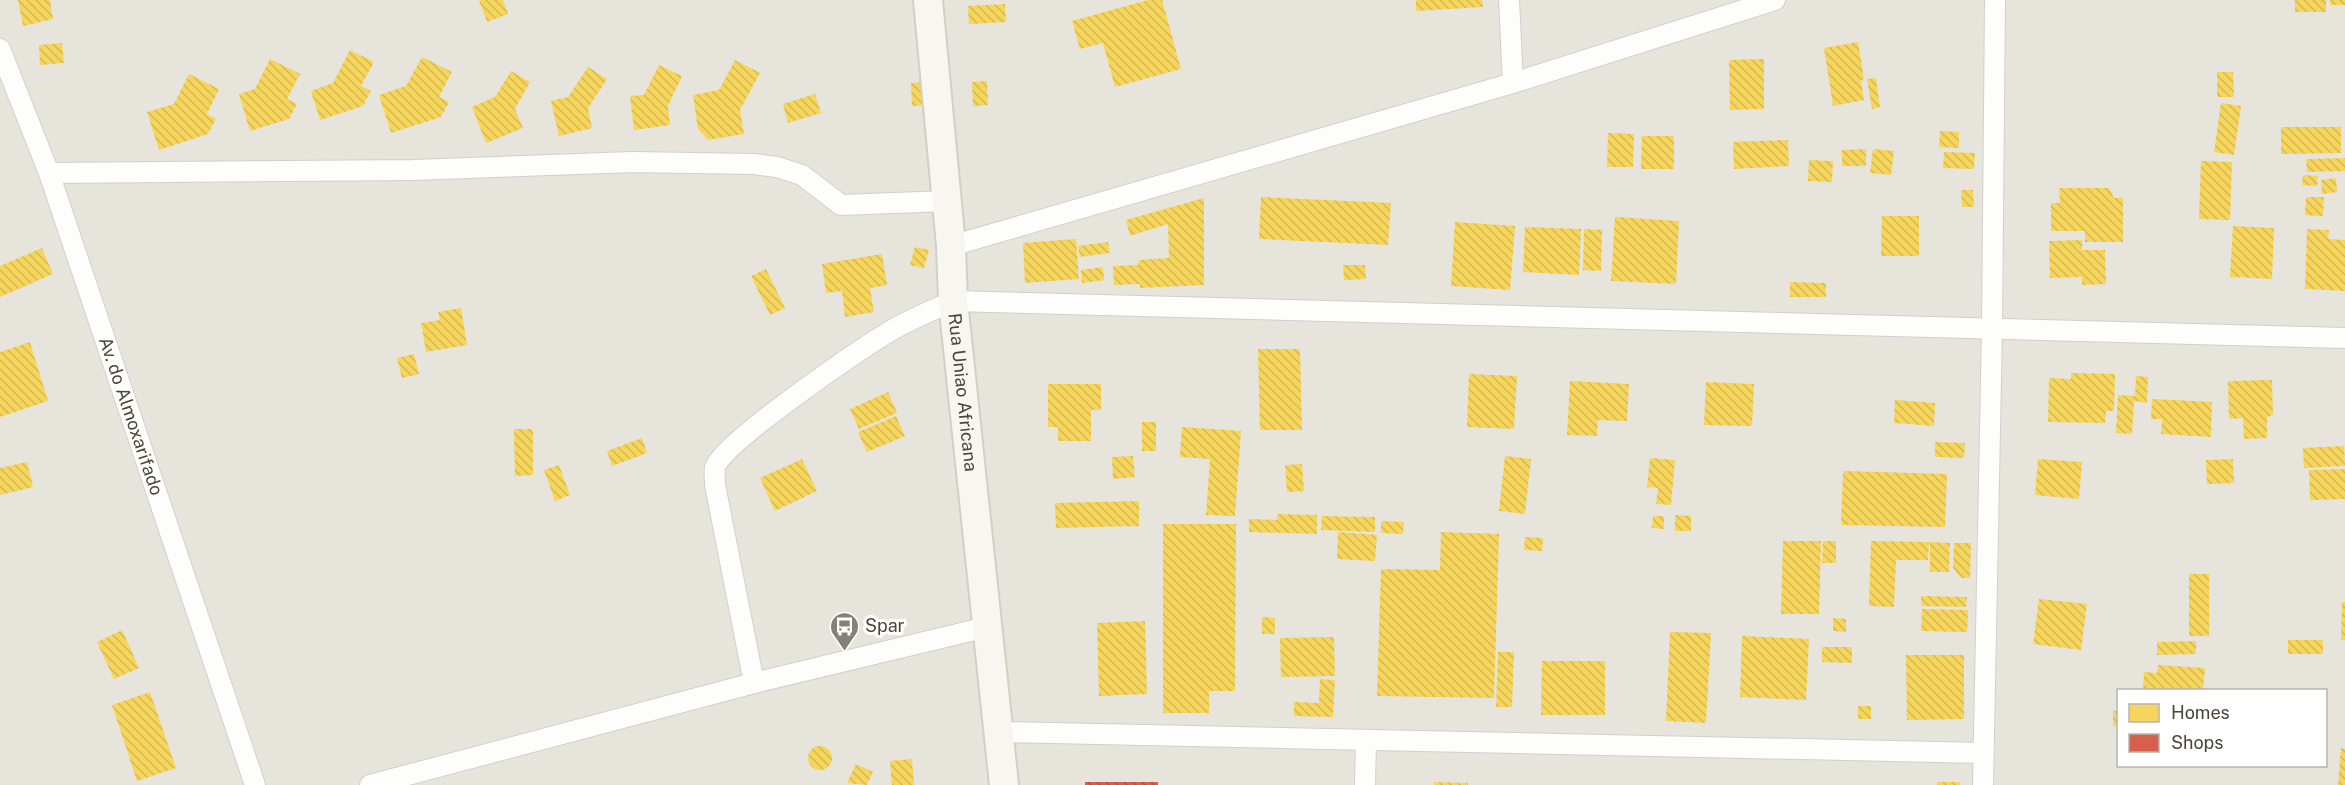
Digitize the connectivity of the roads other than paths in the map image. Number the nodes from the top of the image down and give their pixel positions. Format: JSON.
{"nodes":[{"id":1,"x":928,"y":0,"type":"edge"},
{"id":2,"x":1509,"y":0,"type":"edge"},
{"id":3,"x":1775,"y":0,"type":"edge"},
{"id":4,"x":1995,"y":0,"type":"edge"},
{"id":5,"x":1,"y":54,"type":"edge"},
{"id":6,"x":1513,"y":83,"type":"junction"},
{"id":7,"x":49,"y":173,"type":"junction"},
{"id":8,"x":946,"y":201,"type":"junction"},
{"id":9,"x":951,"y":246,"type":"junction"},
{"id":10,"x":953,"y":301,"type":"junction"},
{"id":11,"x":1992,"y":328,"type":"junction"},
{"id":12,"x":2345,"y":338,"type":"edge"},
{"id":13,"x":987,"y":627,"type":"junction"},
{"id":14,"x":754,"y":683,"type":"junction"},
{"id":15,"x":1000,"y":732,"type":"junction"},
{"id":16,"x":1366,"y":740,"type":"junction"},
{"id":17,"x":1983,"y":753,"type":"junction"},
{"id":18,"x":255,"y":785,"type":"edge"},
{"id":19,"x":370,"y":785,"type":"edge"},
{"id":20,"x":1004,"y":785,"type":"edge"},
{"id":21,"x":1365,"y":785,"type":"edge"},
{"id":22,"x":1983,"y":785,"type":"edge"}],
"edges":[{"from":1,"to":8,"type":"main road","name":"Rua Uniao Africana"},
{"from":2,"to":6,"type":"street"},
{"from":3,"to":6,"type":"street"},
{"from":4,"to":11,"type":"street"},
{"from":5,"to":7,"type":"street","name":"Av. do Almoxarifado"},
{"from":6,"to":9,"type":"street"},
{"from":7,"to":8,"type":"street"},
{"from":7,"to":18,"type":"street","name":"Av. do Almoxarifado"},
{"from":8,"to":9,"type":"main road","name":"Rua Uniao Africana"},
{"from":9,"to":10,"type":"main road","name":"Rua Uniao Africana"},
{"from":10,"to":11,"type":"street"},
{"from":10,"to":13,"type":"main road","name":"Rua Uniao Africana"},
{"from":10,"to":14,"type":"street"},
{"from":11,"to":12,"type":"street"},
{"from":11,"to":17,"type":"street"},
{"from":13,"to":14,"type":"street"},
{"from":13,"to":15,"type":"main road","name":"Rua Uniao Africana"},
{"from":14,"to":19,"type":"street"},
{"from":15,"to":16,"type":"street"},
{"from":15,"to":20,"type":"main road","name":"Rua Uniao Africana"},
{"from":16,"to":17,"type":"street"},
{"from":16,"to":21,"type":"street"},
{"from":17,"to":22,"type":"street"}]}
